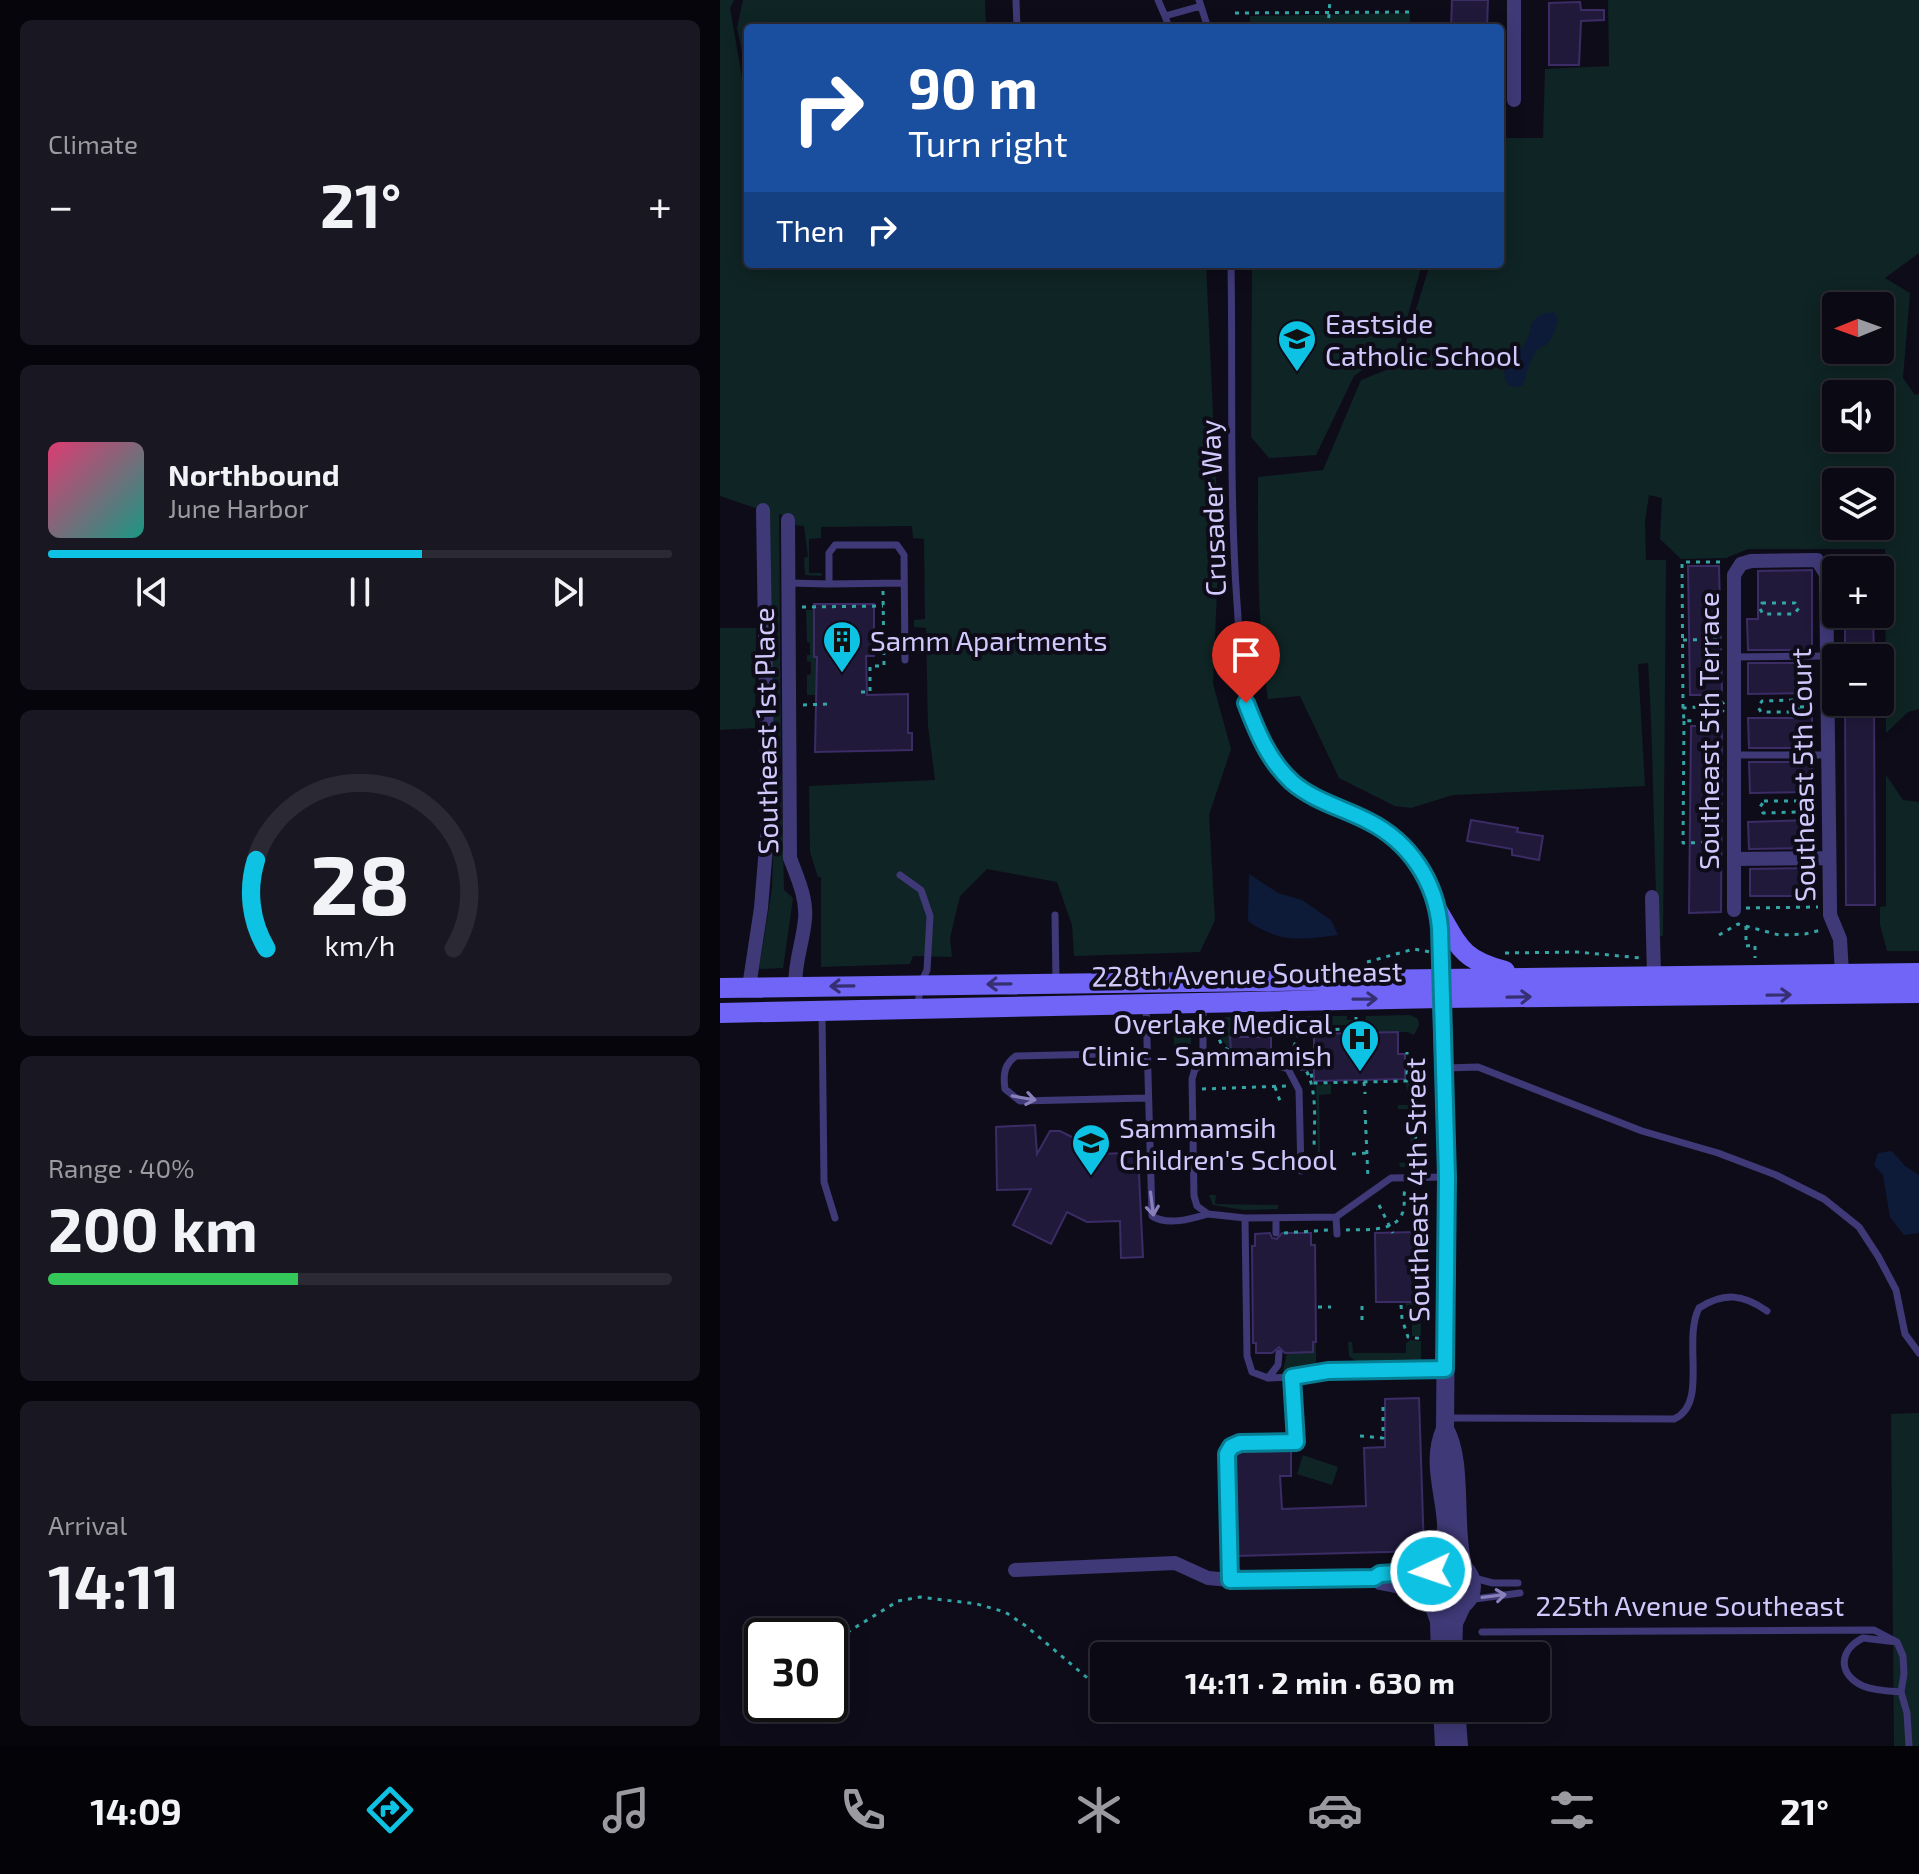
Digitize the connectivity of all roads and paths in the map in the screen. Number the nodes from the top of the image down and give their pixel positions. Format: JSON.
{"nodes":[{"id":1,"x":1016,"y":0,"type":"edge"},
{"id":2,"x":1158,"y":0,"type":"edge"},
{"id":3,"x":1330,"y":0,"type":"edge"},
{"id":4,"x":1514,"y":0,"type":"edge"},
{"id":5,"x":1200,"y":3,"type":"edge"},
{"id":6,"x":1410,"y":12,"type":"dead end"},
{"id":7,"x":1235,"y":13,"type":"dead end"},
{"id":8,"x":1330,"y":13,"type":"junction"},
{"id":9,"x":1165,"y":16,"type":"junction"},
{"id":10,"x":1017,"y":24,"type":"edge"},
{"id":11,"x":1168,"y":24,"type":"edge"},
{"id":12,"x":1207,"y":24,"type":"edge"},
{"id":13,"x":1329,"y":24,"type":"edge"},
{"id":14,"x":1514,"y":100,"type":"dead end"},
{"id":15,"x":1231,"y":268,"type":"edge"},
{"id":16,"x":763,"y":510,"type":"dead end"},
{"id":17,"x":788,"y":520,"type":"dead end"},
{"id":18,"x":1751,"y":561,"type":"joint"},
{"id":19,"x":1734,"y":575,"type":"junction"},
{"id":20,"x":789,"y":583,"type":"junction"},
{"id":21,"x":883,"y":583,"type":"junction"},
{"id":22,"x":904,"y":583,"type":"junction"},
{"id":23,"x":829,"y":584,"type":"junction"},
{"id":24,"x":883,"y":606,"type":"junction"},
{"id":25,"x":802,"y":607,"type":"dead end"},
{"id":26,"x":1794,"y":614,"type":"joint"},
{"id":27,"x":1733,"y":639,"type":"junction"},
{"id":28,"x":1683,"y":640,"type":"junction"},
{"id":29,"x":1826,"y":644,"type":"edge"},
{"id":30,"x":1822,"y":656,"type":"edge"},
{"id":31,"x":1733,"y":657,"type":"junction"},
{"id":32,"x":905,"y":660,"type":"dead end"},
{"id":33,"x":861,"y":692,"type":"dead end"},
{"id":34,"x":827,"y":704,"type":"dead end"},
{"id":35,"x":803,"y":705,"type":"dead end"},
{"id":36,"x":1704,"y":705,"type":"junction"},
{"id":37,"x":1714,"y":707,"type":"dead end"},
{"id":38,"x":1683,"y":708,"type":"junction"},
{"id":39,"x":1795,"y":712,"type":"joint"},
{"id":40,"x":1827,"y":716,"type":"edge"},
{"id":41,"x":1734,"y":720,"type":"junction"},
{"id":42,"x":1684,"y":721,"type":"junction"},
{"id":43,"x":1733,"y":755,"type":"junction"},
{"id":44,"x":1827,"y":755,"type":"junction"},
{"id":45,"x":1798,"y":801,"type":"joint"},
{"id":46,"x":1733,"y":842,"type":"junction"},
{"id":47,"x":1829,"y":858,"type":"junction"},
{"id":48,"x":1734,"y":859,"type":"junction"},
{"id":49,"x":900,"y":875,"type":"dead end"},
{"id":50,"x":1652,"y":897,"type":"dead end"},
{"id":51,"x":1830,"y":906,"type":"junction"},
{"id":52,"x":1734,"y":909,"type":"joint"},
{"id":53,"x":1438,"y":911,"type":"junction"},
{"id":54,"x":1055,"y":915,"type":"dead end"},
{"id":55,"x":1834,"y":924,"type":"junction"},
{"id":56,"x":1746,"y":925,"type":"junction"},
{"id":57,"x":1719,"y":935,"type":"dead end"},
{"id":58,"x":1755,"y":958,"type":"dead end"},
{"id":59,"x":1919,"y":973,"type":"edge"},
{"id":60,"x":1842,"y":974,"type":"junction"},
{"id":61,"x":1654,"y":976,"type":"junction"},
{"id":62,"x":1560,"y":977,"type":"junction"},
{"id":63,"x":1057,"y":983,"type":"junction"},
{"id":64,"x":920,"y":985,"type":"junction"},
{"id":65,"x":749,"y":987,"type":"junction"},
{"id":66,"x":795,"y":987,"type":"junction"},
{"id":67,"x":720,"y":988,"type":"edge"},
{"id":68,"x":1440,"y":988,"type":"junction"},
{"id":69,"x":1919,"y":993,"type":"edge"},
{"id":70,"x":1203,"y":1002,"type":"junction"},
{"id":71,"x":1146,"y":1003,"type":"junction"},
{"id":72,"x":918,"y":1008,"type":"junction"},
{"id":73,"x":822,"y":1010,"type":"junction"},
{"id":74,"x":720,"y":1013,"type":"edge"},
{"id":75,"x":1298,"y":1016,"type":"dead end"},
{"id":76,"x":1356,"y":1020,"type":"dead end"},
{"id":77,"x":1298,"y":1034,"type":"junction"},
{"id":78,"x":1407,"y":1052,"type":"dead end"},
{"id":79,"x":1145,"y":1053,"type":"junction"},
{"id":80,"x":1291,"y":1056,"type":"dead end"},
{"id":81,"x":1203,"y":1064,"type":"junction"},
{"id":82,"x":1444,"y":1068,"type":"junction"},
{"id":83,"x":1304,"y":1069,"type":"dead end"},
{"id":84,"x":1312,"y":1071,"type":"junction"},
{"id":85,"x":1263,"y":1074,"type":"dead end"},
{"id":86,"x":1304,"y":1076,"type":"dead end"},
{"id":87,"x":1364,"y":1082,"type":"junction"},
{"id":88,"x":1425,"y":1084,"type":"dead end"},
{"id":89,"x":1286,"y":1086,"type":"dead end"},
{"id":90,"x":1275,"y":1087,"type":"junction"},
{"id":91,"x":1266,"y":1088,"type":"junction"},
{"id":92,"x":1202,"y":1089,"type":"dead end"},
{"id":93,"x":1365,"y":1094,"type":"dead end"},
{"id":94,"x":1147,"y":1098,"type":"junction"},
{"id":95,"x":1280,"y":1101,"type":"dead end"},
{"id":96,"x":1365,"y":1110,"type":"dead end"},
{"id":97,"x":1367,"y":1153,"type":"junction"},
{"id":98,"x":1352,"y":1154,"type":"dead end"},
{"id":99,"x":1329,"y":1158,"type":"dead end"},
{"id":100,"x":1318,"y":1159,"type":"dead end"},
{"id":101,"x":1421,"y":1166,"type":"dead end"},
{"id":102,"x":1301,"y":1171,"type":"dead end"},
{"id":103,"x":1447,"y":1177,"type":"junction"},
{"id":104,"x":1368,"y":1179,"type":"dead end"},
{"id":105,"x":1412,"y":1188,"type":"dead end"},
{"id":106,"x":1379,"y":1205,"type":"dead end"},
{"id":107,"x":1208,"y":1214,"type":"junction"},
{"id":108,"x":1336,"y":1217,"type":"junction"},
{"id":109,"x":835,"y":1218,"type":"dead end"},
{"id":110,"x":1245,"y":1218,"type":"junction"},
{"id":111,"x":1276,"y":1218,"type":"junction"},
{"id":112,"x":1389,"y":1226,"type":"junction"},
{"id":113,"x":1328,"y":1230,"type":"dead end"},
{"id":114,"x":1346,"y":1230,"type":"dead end"},
{"id":115,"x":1280,"y":1233,"type":"joint"},
{"id":116,"x":1393,"y":1233,"type":"dead end"},
{"id":117,"x":1337,"y":1234,"type":"dead end"},
{"id":118,"x":1401,"y":1305,"type":"dead end"},
{"id":119,"x":1362,"y":1306,"type":"dead end"},
{"id":120,"x":1318,"y":1307,"type":"dead end"},
{"id":121,"x":1331,"y":1307,"type":"dead end"},
{"id":122,"x":1767,"y":1311,"type":"dead end"},
{"id":123,"x":1362,"y":1320,"type":"dead end"},
{"id":124,"x":1424,"y":1339,"type":"dead end"},
{"id":125,"x":1279,"y":1353,"type":"dead end"},
{"id":126,"x":1919,"y":1353,"type":"edge"},
{"id":127,"x":1445,"y":1369,"type":"junction"},
{"id":128,"x":1292,"y":1377,"type":"junction"},
{"id":129,"x":1268,"y":1378,"type":"junction"},
{"id":130,"x":1383,"y":1407,"type":"dead end"},
{"id":131,"x":1446,"y":1424,"type":"junction"},
{"id":132,"x":1360,"y":1436,"type":"dead end"},
{"id":133,"x":1434,"y":1569,"type":"junction"},
{"id":134,"x":1015,"y":1570,"type":"dead end"},
{"id":135,"x":1467,"y":1573,"type":"junction"},
{"id":136,"x":1374,"y":1578,"type":"junction"},
{"id":137,"x":1230,"y":1580,"type":"junction"},
{"id":138,"x":1518,"y":1583,"type":"dead end"},
{"id":139,"x":1520,"y":1593,"type":"dead end"},
{"id":140,"x":1429,"y":1597,"type":"junction"},
{"id":141,"x":1465,"y":1603,"type":"junction"},
{"id":142,"x":848,"y":1632,"type":"edge"},
{"id":143,"x":1482,"y":1632,"type":"dead end"},
{"id":144,"x":1440,"y":1642,"type":"edge"},
{"id":145,"x":1453,"y":1642,"type":"edge"},
{"id":146,"x":1897,"y":1642,"type":"junction"},
{"id":147,"x":1090,"y":1680,"type":"edge"},
{"id":148,"x":1901,"y":1692,"type":"junction"},
{"id":149,"x":1446,"y":1722,"type":"edge"},
{"id":150,"x":1451,"y":1722,"type":"edge"},
{"id":151,"x":1444,"y":1746,"type":"edge"},
{"id":152,"x":1459,"y":1746,"type":"edge"},
{"id":153,"x":1909,"y":1746,"type":"edge"}],
"edges":[{"from":1,"to":10,"type":"lane"},
{"from":2,"to":9,"type":"lane"},
{"from":3,"to":8,"type":"path"},
{"from":4,"to":14,"type":"street"},
{"from":5,"to":9,"type":"lane"},
{"from":5,"to":12,"type":"lane"},
{"from":6,"to":8,"type":"path"},
{"from":7,"to":8,"type":"path"},
{"from":8,"to":13,"type":"path"},
{"from":9,"to":11,"type":"lane"},
{"from":15,"to":53,"type":"lane","name":"Crusader Way"},
{"from":16,"to":65,"type":"street"},
{"from":17,"to":20,"type":"street","name":"Southeast 1st Place"},
{"from":18,"to":19,"type":"street","name":"Southeast 5th Terrace"},
{"from":18,"to":29,"type":"street","name":"Southeast 5th Court"},
{"from":19,"to":27,"type":"street","name":"Southeast 5th Terrace"},
{"from":19,"to":28,"type":"path"},
{"from":20,"to":23,"type":"lane"},
{"from":20,"to":66,"type":"street","name":"Southeast 1st Place"},
{"from":21,"to":22,"type":"lane"},
{"from":21,"to":23,"type":"lane"},
{"from":21,"to":24,"type":"path"},
{"from":22,"to":23,"type":"lane"},
{"from":22,"to":32,"type":"lane"},
{"from":24,"to":25,"type":"path"},
{"from":24,"to":33,"type":"path"},
{"from":26,"to":26,"type":"path"},
{"from":27,"to":28,"type":"path"},
{"from":27,"to":31,"type":"street","name":"Southeast 5th Terrace"},
{"from":28,"to":38,"type":"path"},
{"from":30,"to":31,"type":"lane"},
{"from":31,"to":41,"type":"street","name":"Southeast 5th Terrace"},
{"from":34,"to":35,"type":"path"},
{"from":36,"to":37,"type":"path"},
{"from":36,"to":38,"type":"path"},
{"from":36,"to":41,"type":"path"},
{"from":36,"to":42,"type":"path"},
{"from":38,"to":42,"type":"path"},
{"from":39,"to":39,"type":"path"},
{"from":40,"to":44,"type":"street","name":"Southeast 5th Court"},
{"from":41,"to":43,"type":"street","name":"Southeast 5th Terrace"},
{"from":42,"to":46,"type":"path"},
{"from":43,"to":44,"type":"lane"},
{"from":43,"to":46,"type":"street","name":"Southeast 5th Terrace"},
{"from":44,"to":47,"type":"street","name":"Southeast 5th Court"},
{"from":45,"to":45,"type":"path"},
{"from":46,"to":48,"type":"street","name":"Southeast 5th Terrace"},
{"from":47,"to":48,"type":"street"},
{"from":47,"to":51,"type":"street","name":"Southeast 5th Court"},
{"from":48,"to":52,"type":"street","name":"Southeast 5th Terrace"},
{"from":49,"to":64,"type":"lane"},
{"from":50,"to":61,"type":"street"},
{"from":51,"to":52,"type":"path"},
{"from":51,"to":55,"type":"street","name":"Southeast 5th Court"},
{"from":53,"to":62,"type":"main road"},
{"from":53,"to":68,"type":"lane","name":"Crusader Way"},
{"from":54,"to":63,"type":"lane"},
{"from":55,"to":56,"type":"path"},
{"from":55,"to":60,"type":"street","name":"Southeast 5th Court"},
{"from":56,"to":57,"type":"path"},
{"from":56,"to":58,"type":"path"},
{"from":59,"to":60,"type":"main road","name":"228th Avenue Southeast"},
{"from":60,"to":61,"type":"main road","name":"228th Avenue Southeast"},
{"from":61,"to":62,"type":"main road","name":"228th Avenue Southeast"},
{"from":62,"to":68,"type":"main road","name":"228th Avenue Southeast"},
{"from":63,"to":64,"type":"main road","name":"228th Avenue Southeast","one_way":true},
{"from":63,"to":68,"type":"main road","name":"228th Avenue Southeast"},
{"from":64,"to":66,"type":"main road","name":"228th Avenue Southeast","one_way":true},
{"from":64,"to":72,"type":"lane"},
{"from":65,"to":66,"type":"main road","name":"228th Avenue Southeast"},
{"from":65,"to":67,"type":"main road","name":"228th Avenue Southeast"},
{"from":68,"to":69,"type":"main road","name":"228th Avenue Southeast","one_way":true},
{"from":70,"to":68,"type":"main road","name":"228th Avenue Southeast","one_way":true},
{"from":68,"to":82,"type":"street","name":"Southeast 4th Street"},
{"from":70,"to":71,"type":"main road","name":"228th Avenue Southeast"},
{"from":70,"to":81,"type":"lane"},
{"from":71,"to":72,"type":"main road","name":"228th Avenue Southeast"},
{"from":71,"to":79,"type":"lane"},
{"from":72,"to":73,"type":"main road","name":"228th Avenue Southeast"},
{"from":73,"to":74,"type":"main road","name":"228th Avenue Southeast"},
{"from":73,"to":109,"type":"lane"},
{"from":75,"to":77,"type":"path"},
{"from":76,"to":77,"type":"path"},
{"from":77,"to":80,"type":"path"},
{"from":78,"to":87,"type":"path"},
{"from":79,"to":94,"type":"lane"},
{"from":79,"to":94,"type":"lane","one_way":true},
{"from":81,"to":102,"type":"lane"},
{"from":81,"to":107,"type":"lane"},
{"from":82,"to":103,"type":"street","name":"Southeast 4th Street"},
{"from":82,"to":126,"type":"lane"},
{"from":83,"to":84,"type":"path"},
{"from":84,"to":86,"type":"path"},
{"from":84,"to":87,"type":"path"},
{"from":85,"to":91,"type":"path"},
{"from":87,"to":93,"type":"path"},
{"from":88,"to":101,"type":"path"},
{"from":89,"to":90,"type":"path"},
{"from":90,"to":91,"type":"path"},
{"from":90,"to":95,"type":"path"},
{"from":91,"to":92,"type":"path"},
{"from":94,"to":107,"type":"lane","one_way":true},
{"from":96,"to":97,"type":"path"},
{"from":97,"to":98,"type":"path"},
{"from":97,"to":104,"type":"path"},
{"from":99,"to":100,"type":"path"},
{"from":103,"to":108,"type":"lane"},
{"from":103,"to":127,"type":"street","name":"Southeast 4th Street"},
{"from":105,"to":112,"type":"path"},
{"from":106,"to":112,"type":"path"},
{"from":107,"to":110,"type":"lane"},
{"from":108,"to":111,"type":"lane"},
{"from":108,"to":117,"type":"lane"},
{"from":110,"to":111,"type":"lane"},
{"from":110,"to":129,"type":"lane"},
{"from":111,"to":115,"type":"lane"},
{"from":112,"to":114,"type":"path"},
{"from":112,"to":116,"type":"path"},
{"from":113,"to":115,"type":"path"},
{"from":118,"to":124,"type":"path"},
{"from":119,"to":123,"type":"path"},
{"from":120,"to":121,"type":"path"},
{"from":122,"to":131,"type":"lane"},
{"from":125,"to":129,"type":"lane"},
{"from":127,"to":128,"type":"lane"},
{"from":127,"to":131,"type":"street","name":"Southeast 4th Street"},
{"from":128,"to":129,"type":"lane"},
{"from":128,"to":137,"type":"lane"},
{"from":130,"to":132,"type":"path"},
{"from":131,"to":133,"type":"street","name":"Southeast 4th Street"},
{"from":131,"to":135,"type":"street","name":"Southeast 4th Street"},
{"from":133,"to":135,"type":"street"},
{"from":133,"to":136,"type":"street"},
{"from":133,"to":140,"type":"street"},
{"from":134,"to":137,"type":"street"},
{"from":135,"to":138,"type":"lane","name":"225th Avenue Southeast"},
{"from":135,"to":141,"type":"street"},
{"from":136,"to":137,"type":"street"},
{"from":136,"to":140,"type":"street"},
{"from":141,"to":139,"type":"lane","name":"225th Avenue Southeast","one_way":true},
{"from":140,"to":141,"type":"street"},
{"from":140,"to":144,"type":"street"},
{"from":141,"to":145,"type":"street"},
{"from":142,"to":147,"type":"path"},
{"from":143,"to":146,"type":"lane","name":"225th Avenue Southeast"},
{"from":146,"to":148,"type":"lane"},
{"from":146,"to":148,"type":"lane"},
{"from":148,"to":153,"type":"lane"},
{"from":149,"to":151,"type":"street"},
{"from":150,"to":152,"type":"street"}]}
